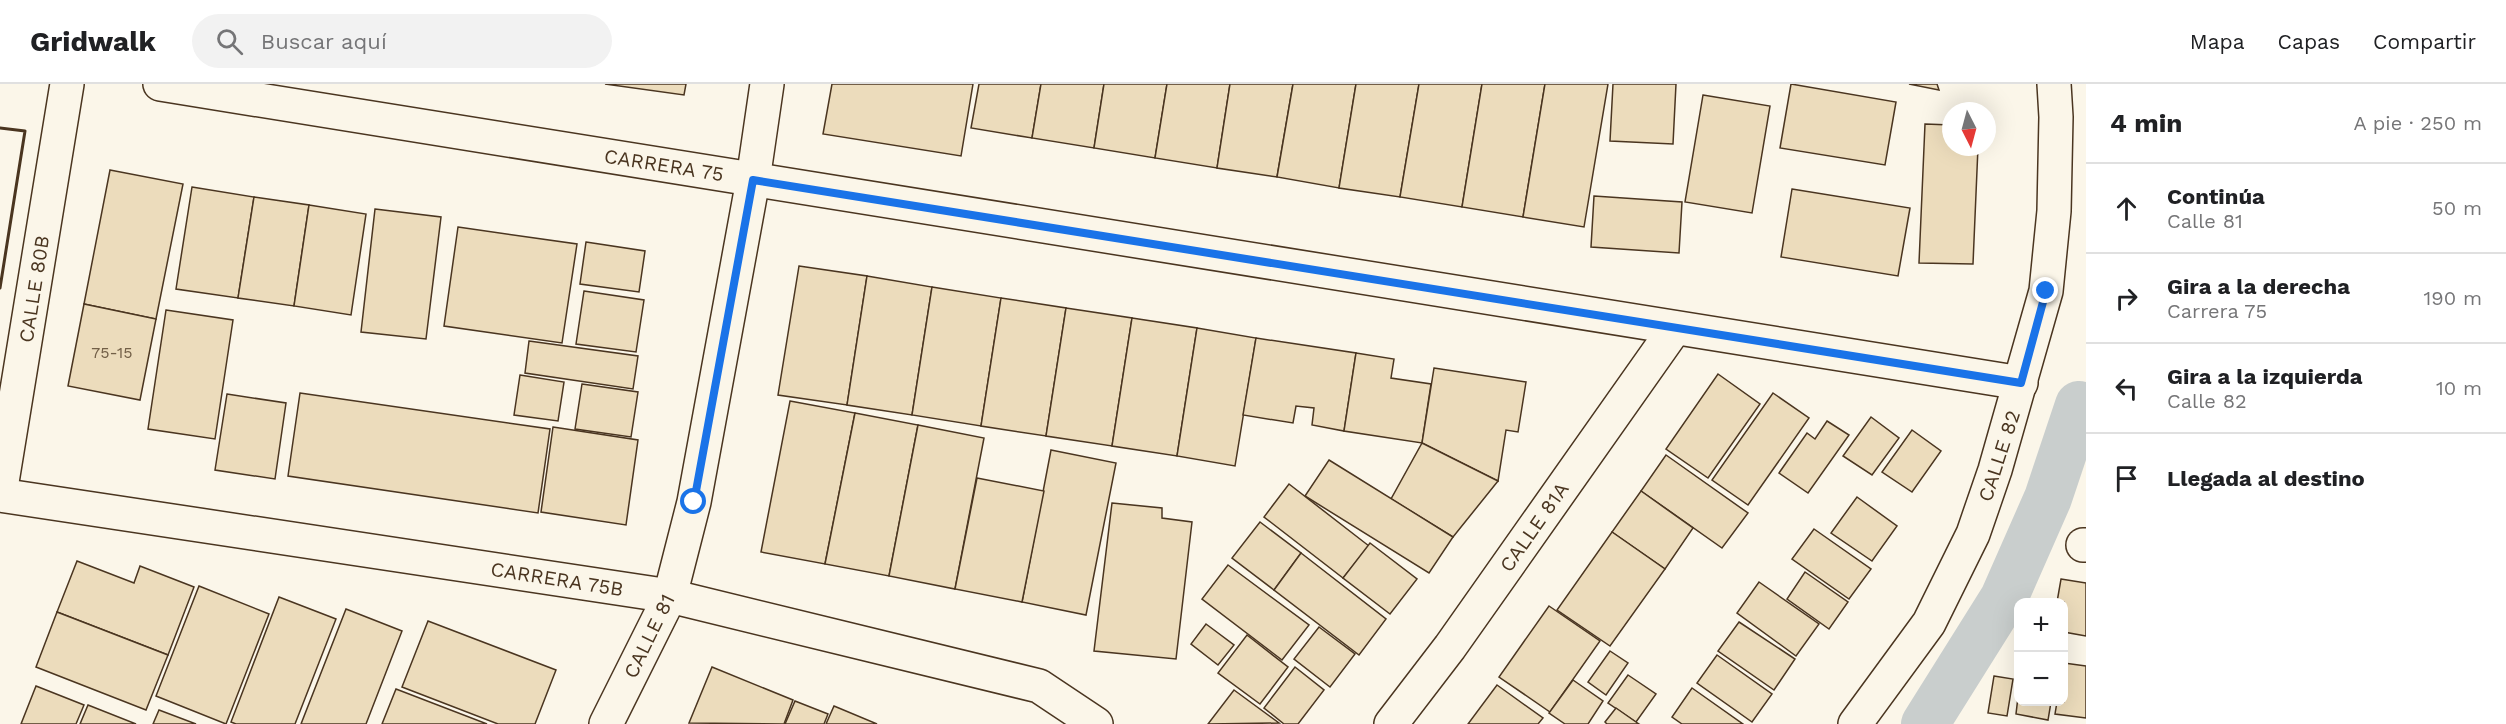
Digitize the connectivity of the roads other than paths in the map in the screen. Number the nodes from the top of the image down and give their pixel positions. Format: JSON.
{"nodes":[{"id":1,"x":67,"y":84,"type":"edge"},
{"id":2,"x":160,"y":84,"type":"edge"},
{"id":3,"x":767,"y":84,"type":"edge"},
{"id":4,"x":2054,"y":84,"type":"edge"},
{"id":5,"x":753,"y":180,"type":"junction"},
{"id":6,"x":1675,"y":328,"type":"junction"},
{"id":7,"x":2021,"y":383,"type":"junction"},
{"id":8,"x":0,"y":494,"type":"edge"},
{"id":9,"x":670,"y":596,"type":"junction"},
{"id":10,"x":606,"y":724,"type":"edge"},
{"id":11,"x":1096,"y":724,"type":"edge"},
{"id":12,"x":1391,"y":724,"type":"edge"},
{"id":13,"x":1855,"y":724,"type":"edge"}],
"edges":[{"from":1,"to":8,"type":"street","name":"CALLE 80B"},
{"from":2,"to":5,"type":"street","name":"CARRERA 75"},
{"from":3,"to":5,"type":"street","name":"CALLE 81"},
{"from":4,"to":7,"type":"street","name":"CALLE 82"},
{"from":5,"to":6,"type":"street","name":"CARRERA 75"},
{"from":5,"to":9,"type":"street","name":"CALLE 81"},
{"from":6,"to":7,"type":"street","name":"CARRERA 75"},
{"from":6,"to":12,"type":"street","name":"CALLE 81A"},
{"from":7,"to":13,"type":"street","name":"CALLE 82"},
{"from":8,"to":9,"type":"street","name":"CARRERA 75B"},
{"from":9,"to":10,"type":"street","name":"CALLE 81"},
{"from":9,"to":11,"type":"street","name":"CARRERA 75B"}]}
